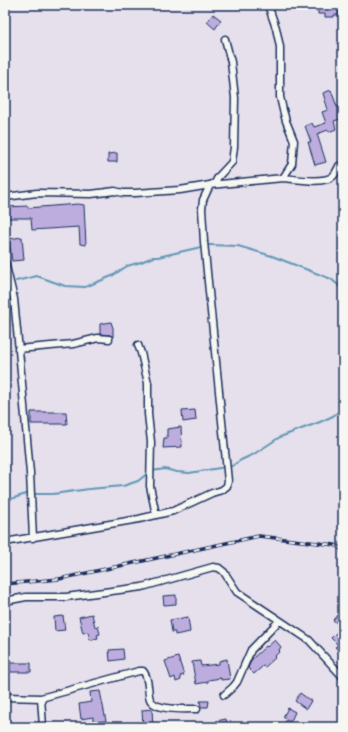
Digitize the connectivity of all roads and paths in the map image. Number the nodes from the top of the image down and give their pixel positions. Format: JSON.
{"nodes":[{"id":1,"x":268,"y":5,"type":"edge"},
{"id":2,"x":225,"y":39,"type":"dead end"},
{"id":3,"x":339,"y":166,"type":"dead end"},
{"id":4,"x":283,"y":178,"type":"junction"},
{"id":5,"x":210,"y":185,"type":"junction"},
{"id":6,"x":6,"y":198,"type":"edge"},
{"id":7,"x":5,"y":262,"type":"edge"},
{"id":8,"x":109,"y":340,"type":"dead end"},
{"id":9,"x":138,"y":346,"type":"dead end"},
{"id":10,"x":18,"y":349,"type":"junction"},
{"id":11,"x":156,"y":515,"type":"junction"},
{"id":12,"x":33,"y":538,"type":"junction"},
{"id":13,"x":5,"y":542,"type":"edge"},
{"id":14,"x":5,"y":601,"type":"edge"},
{"id":15,"x":279,"y":620,"type":"junction"},
{"id":16,"x":343,"y":677,"type":"edge"},
{"id":17,"x":224,"y":695,"type":"dead end"},
{"id":18,"x":5,"y":697,"type":"edge"},
{"id":19,"x":41,"y":698,"type":"junction"},
{"id":20,"x":197,"y":708,"type":"dead end"},
{"id":21,"x":43,"y":727,"type":"edge"}],
"edges":[{"from":1,"to":4,"type":"street"},
{"from":2,"to":5,"type":"street"},
{"from":3,"to":4,"type":"street"},
{"from":4,"to":5,"type":"street"},
{"from":5,"to":6,"type":"street"},
{"from":5,"to":11,"type":"street"},
{"from":7,"to":10,"type":"street"},
{"from":8,"to":10,"type":"street"},
{"from":9,"to":11,"type":"street"},
{"from":10,"to":12,"type":"street"},
{"from":11,"to":12,"type":"street"},
{"from":12,"to":13,"type":"street"},
{"from":14,"to":15,"type":"street"},
{"from":15,"to":16,"type":"street"},
{"from":15,"to":17,"type":"street"},
{"from":18,"to":19,"type":"street"},
{"from":19,"to":20,"type":"street"},
{"from":19,"to":21,"type":"street"}]}
